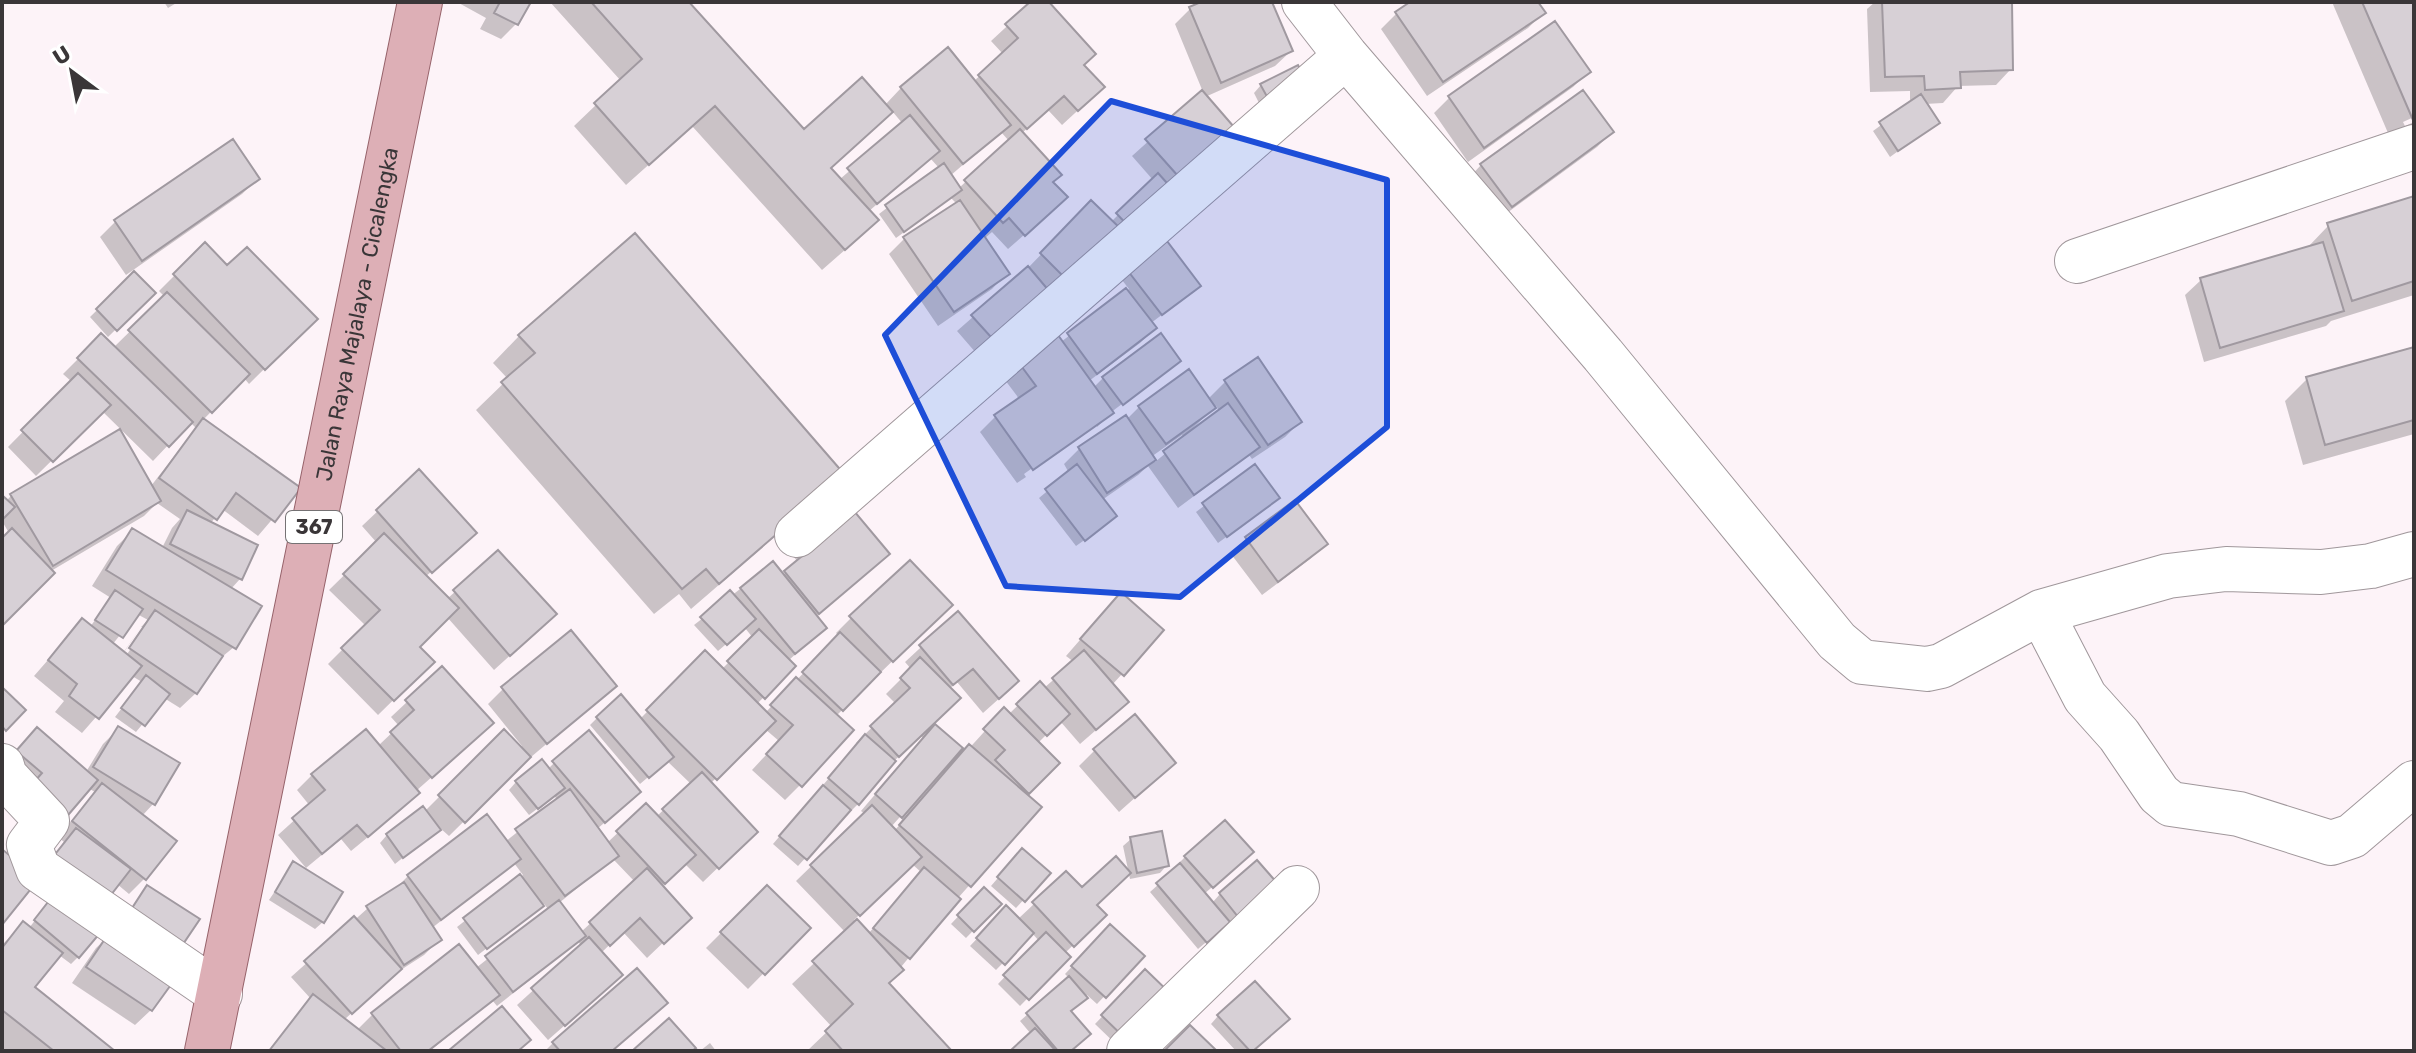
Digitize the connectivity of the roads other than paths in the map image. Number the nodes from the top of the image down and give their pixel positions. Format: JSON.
{"nodes":[{"id":1,"x":420,"y":2,"type":"edge"},
{"id":2,"x":1304,"y":2,"type":"edge"},
{"id":3,"x":1346,"y":56,"type":"junction"},
{"id":4,"x":2414,"y":147,"type":"edge"},
{"id":5,"x":2077,"y":261,"type":"dead end"},
{"id":6,"x":797,"y":535,"type":"dead end"},
{"id":7,"x":2414,"y":554,"type":"edge"},
{"id":8,"x":2041,"y":612,"type":"junction"},
{"id":9,"x":2,"y":766,"type":"edge"},
{"id":10,"x":2414,"y":783,"type":"edge"},
{"id":11,"x":1297,"y":888,"type":"dead end"},
{"id":12,"x":220,"y":994,"type":"junction"},
{"id":13,"x":207,"y":1051,"type":"edge"},
{"id":14,"x":1129,"y":1051,"type":"edge"}],
"edges":[{"from":1,"to":12,"type":"main road","name":"Jalan Raya Majalaya - Cicalengka","number":"367"},
{"from":2,"to":3,"type":"street"},
{"from":3,"to":6,"type":"street"},
{"from":3,"to":8,"type":"street"},
{"from":4,"to":5,"type":"street"},
{"from":7,"to":8,"type":"street"},
{"from":8,"to":10,"type":"street"},
{"from":9,"to":12,"type":"street"},
{"from":11,"to":14,"type":"street"},
{"from":12,"to":13,"type":"main road","name":"Jalan Raya Majalaya - Cicalengka","number":"367"}]}
